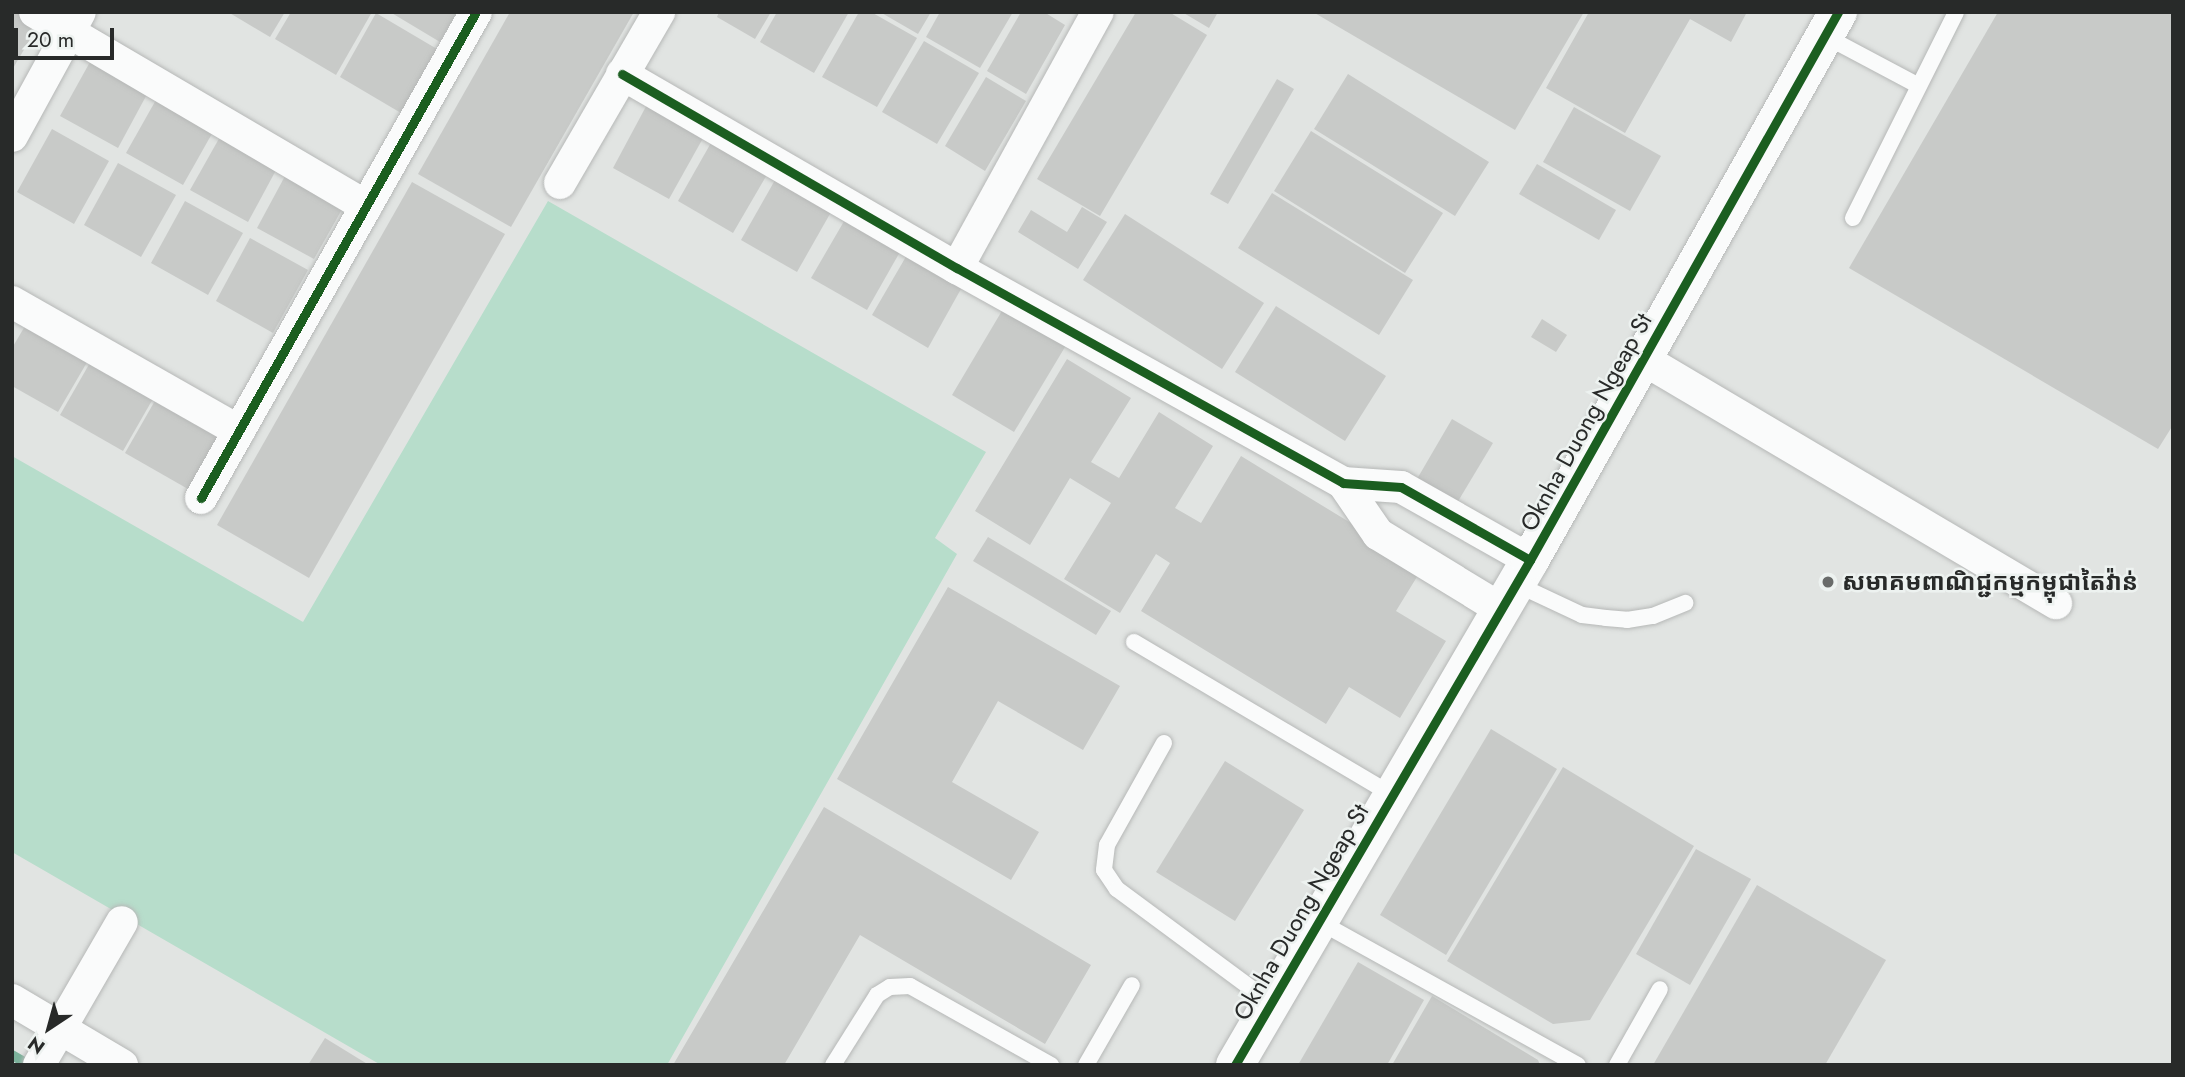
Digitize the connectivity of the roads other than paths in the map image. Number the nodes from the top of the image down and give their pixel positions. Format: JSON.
{"nodes":[{"id":1,"x":35,"y":12,"type":"edge"},
{"id":2,"x":476,"y":12,"type":"edge"},
{"id":3,"x":659,"y":12,"type":"edge"},
{"id":4,"x":1098,"y":12,"type":"edge"},
{"id":5,"x":1956,"y":12,"type":"edge"},
{"id":6,"x":74,"y":22,"type":"edge"},
{"id":7,"x":1831,"y":24,"type":"edge"},
{"id":8,"x":622,"y":74,"type":"junction"},
{"id":9,"x":1919,"y":86,"type":"junction"},
{"id":10,"x":12,"y":136,"type":"edge"},
{"id":11,"x":560,"y":183,"type":"dead end"},
{"id":12,"x":366,"y":206,"type":"junction"},
{"id":13,"x":1853,"y":218,"type":"dead end"},
{"id":14,"x":957,"y":268,"type":"junction"},
{"id":15,"x":12,"y":302,"type":"edge"},
{"id":16,"x":1643,"y":359,"type":"junction"},
{"id":17,"x":239,"y":431,"type":"junction"},
{"id":18,"x":1343,"y":483,"type":"junction"},
{"id":19,"x":201,"y":498,"type":"dead end"},
{"id":20,"x":1516,"y":584,"type":"junction"},
{"id":21,"x":1685,"y":603,"type":"dead end"},
{"id":22,"x":2056,"y":604,"type":"dead end"},
{"id":23,"x":1134,"y":642,"type":"dead end"},
{"id":24,"x":1164,"y":743,"type":"dead end"},
{"id":25,"x":1391,"y":794,"type":"junction"},
{"id":26,"x":1318,"y":921,"type":"junction"},
{"id":27,"x":122,"y":922,"type":"dead end"},
{"id":28,"x":1132,"y":985,"type":"dead end"},
{"id":29,"x":1661,"y":989,"type":"dead end"},
{"id":30,"x":12,"y":1000,"type":"edge"},
{"id":31,"x":1271,"y":1003,"type":"junction"},
{"id":32,"x":60,"y":1028,"type":"junction"},
{"id":33,"x":38,"y":1065,"type":"edge"},
{"id":34,"x":122,"y":1065,"type":"edge"},
{"id":35,"x":833,"y":1065,"type":"edge"},
{"id":36,"x":1051,"y":1065,"type":"edge"},
{"id":37,"x":1086,"y":1065,"type":"edge"},
{"id":38,"x":1235,"y":1065,"type":"edge"},
{"id":39,"x":1578,"y":1065,"type":"edge"},
{"id":40,"x":1617,"y":1065,"type":"edge"}],
"edges":[{"from":1,"to":6,"type":"street"},
{"from":2,"to":12,"type":"street"},
{"from":3,"to":8,"type":"street"},
{"from":4,"to":14,"type":"street"},
{"from":5,"to":9,"type":"lane"},
{"from":6,"to":10,"type":"street"},
{"from":6,"to":12,"type":"street"},
{"from":7,"to":9,"type":"lane"},
{"from":7,"to":16,"type":"street","name":"Oknha Duong Ngeap St"},
{"from":8,"to":11,"type":"street"},
{"from":8,"to":14,"type":"street"},
{"from":9,"to":13,"type":"lane"},
{"from":12,"to":17,"type":"street"},
{"from":14,"to":18,"type":"street"},
{"from":15,"to":17,"type":"street"},
{"from":16,"to":20,"type":"street","name":"Oknha Duong Ngeap St"},
{"from":16,"to":22,"type":"street"},
{"from":17,"to":19,"type":"street"},
{"from":18,"to":20,"type":"street"},
{"from":18,"to":20,"type":"street"},
{"from":20,"to":21,"type":"lane"},
{"from":20,"to":25,"type":"street","name":"Oknha Duong Ngeap St"},
{"from":23,"to":25,"type":"lane"},
{"from":24,"to":31,"type":"lane"},
{"from":25,"to":26,"type":"street","name":"Oknha Duong Ngeap St"},
{"from":26,"to":31,"type":"street","name":"Oknha Duong Ngeap St"},
{"from":26,"to":39,"type":"lane"},
{"from":27,"to":32,"type":"street"},
{"from":28,"to":37,"type":"lane"},
{"from":29,"to":40,"type":"lane"},
{"from":30,"to":32,"type":"street"},
{"from":31,"to":38,"type":"street","name":"Oknha Duong Ngeap St"},
{"from":32,"to":33,"type":"street"},
{"from":32,"to":34,"type":"street"},
{"from":35,"to":36,"type":"lane"}]}
